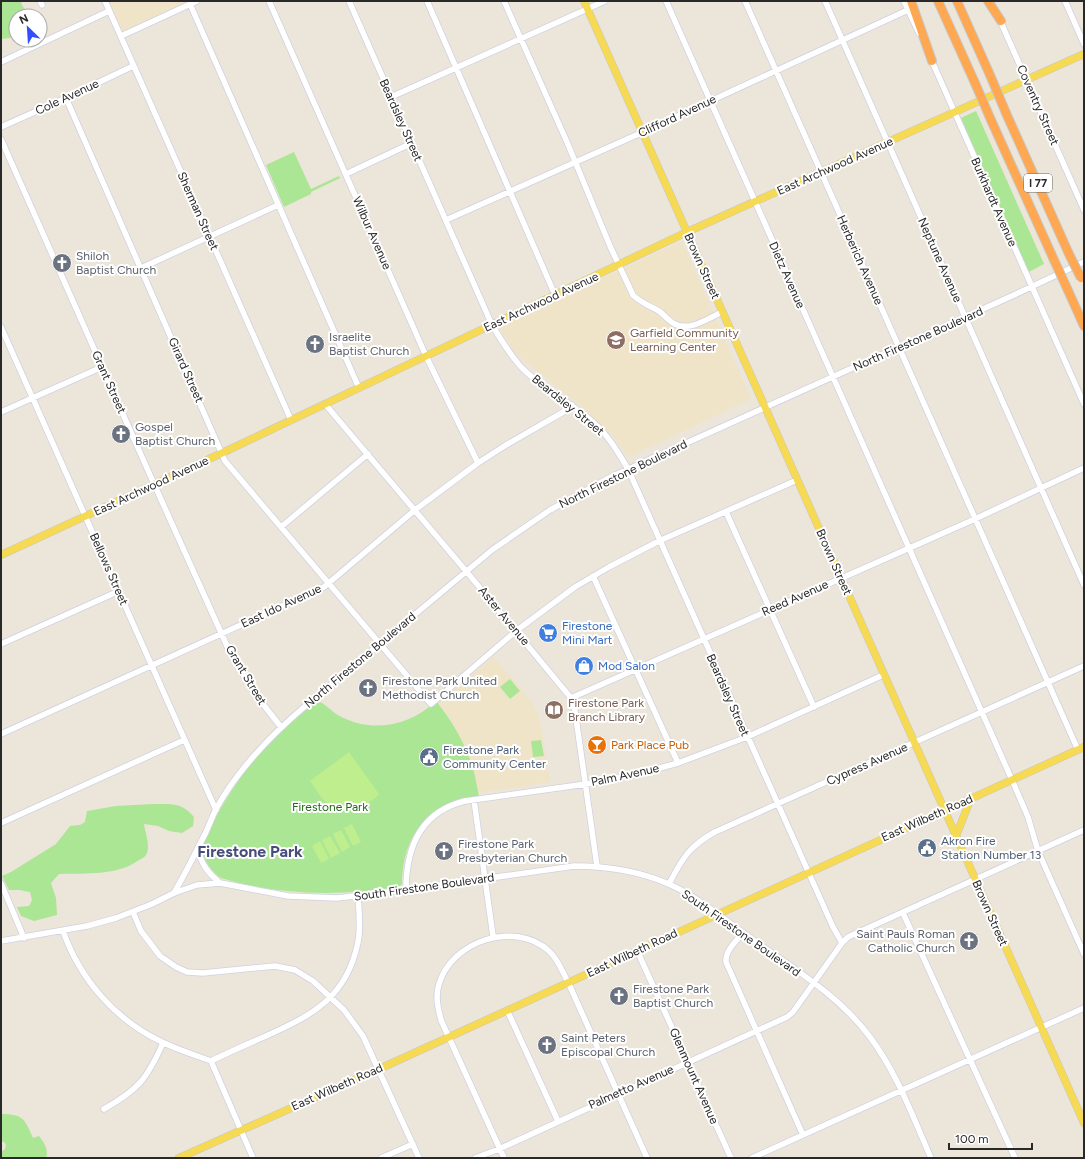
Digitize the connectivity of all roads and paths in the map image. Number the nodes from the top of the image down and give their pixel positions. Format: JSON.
{"nodes":[{"id":1,"x":105,"y":1,"type":"edge"},
{"id":2,"x":197,"y":1,"type":"edge"},
{"id":3,"x":269,"y":1,"type":"edge"},
{"id":4,"x":349,"y":1,"type":"edge"},
{"id":5,"x":427,"y":1,"type":"edge"},
{"id":6,"x":504,"y":1,"type":"edge"},
{"id":7,"x":584,"y":1,"type":"edge"},
{"id":8,"x":605,"y":1,"type":"edge"},
{"id":9,"x":666,"y":1,"type":"edge"},
{"id":10,"x":745,"y":1,"type":"edge"},
{"id":11,"x":824,"y":1,"type":"edge"},
{"id":12,"x":904,"y":1,"type":"edge"},
{"id":13,"x":911,"y":1,"type":"edge"},
{"id":14,"x":938,"y":1,"type":"edge"},
{"id":15,"x":957,"y":1,"type":"edge"},
{"id":16,"x":988,"y":1,"type":"edge"},
{"id":17,"x":992,"y":1,"type":"edge"},
{"id":18,"x":1065,"y":1,"type":"edge"},
{"id":19,"x":190,"y":4,"type":"junction"},
{"id":20,"x":588,"y":9,"type":"junction"},
{"id":21,"x":109,"y":10,"type":"junction"},
{"id":22,"x":908,"y":10,"type":"junction"},
{"id":23,"x":1001,"y":21,"type":"junction"},
{"id":24,"x":121,"y":36,"type":"junction"},
{"id":25,"x":521,"y":38,"type":"junction"},
{"id":26,"x":842,"y":40,"type":"junction"},
{"id":27,"x":1084,"y":44,"type":"edge"},
{"id":28,"x":1084,"y":54,"type":"edge"},
{"id":29,"x":932,"y":61,"type":"junction"},
{"id":30,"x":1,"y":62,"type":"edge"},
{"id":31,"x":134,"y":66,"type":"junction"},
{"id":32,"x":456,"y":68,"type":"junction"},
{"id":33,"x":776,"y":70,"type":"junction"},
{"id":34,"x":1027,"y":80,"type":"junction"},
{"id":35,"x":391,"y":97,"type":"junction"},
{"id":36,"x":66,"y":98,"type":"junction"},
{"id":37,"x":710,"y":101,"type":"junction"},
{"id":38,"x":954,"y":112,"type":"junction"},
{"id":39,"x":1,"y":127,"type":"edge"},
{"id":40,"x":643,"y":132,"type":"junction"},
{"id":41,"x":1,"y":139,"type":"edge"},
{"id":42,"x":412,"y":143,"type":"junction"},
{"id":43,"x":887,"y":143,"type":"junction"},
{"id":44,"x":575,"y":162,"type":"junction"},
{"id":45,"x":821,"y":172,"type":"junction"},
{"id":46,"x":346,"y":174,"type":"junction"},
{"id":47,"x":510,"y":190,"type":"junction"},
{"id":48,"x":755,"y":202,"type":"junction"},
{"id":49,"x":278,"y":205,"type":"junction"},
{"id":50,"x":1084,"y":210,"type":"edge"},
{"id":51,"x":446,"y":220,"type":"junction"},
{"id":52,"x":687,"y":232,"type":"junction"},
{"id":53,"x":209,"y":236,"type":"junction"},
{"id":54,"x":1084,"y":262,"type":"edge"},
{"id":55,"x":619,"y":265,"type":"junction"},
{"id":56,"x":140,"y":268,"type":"junction"},
{"id":57,"x":1082,"y":280,"type":"edge"},
{"id":58,"x":1031,"y":287,"type":"junction"},
{"id":59,"x":555,"y":295,"type":"junction"},
{"id":60,"x":722,"y":312,"type":"junction"},
{"id":61,"x":966,"y":317,"type":"junction"},
{"id":62,"x":1083,"y":323,"type":"edge"},
{"id":63,"x":492,"y":325,"type":"junction"},
{"id":64,"x":1,"y":327,"type":"edge"},
{"id":65,"x":898,"y":347,"type":"junction"},
{"id":66,"x":426,"y":356,"type":"junction"},
{"id":67,"x":102,"y":367,"type":"junction"},
{"id":68,"x":833,"y":377,"type":"junction"},
{"id":69,"x":359,"y":388,"type":"junction"},
{"id":70,"x":32,"y":398,"type":"junction"},
{"id":71,"x":325,"y":404,"type":"junction"},
{"id":72,"x":1084,"y":404,"type":"edge"},
{"id":73,"x":572,"y":406,"type":"junction"},
{"id":74,"x":765,"y":407,"type":"junction"},
{"id":75,"x":1,"y":412,"type":"edge"},
{"id":76,"x":291,"y":420,"type":"junction"},
{"id":77,"x":222,"y":453,"type":"junction"},
{"id":78,"x":368,"y":454,"type":"junction"},
{"id":79,"x":478,"y":463,"type":"junction"},
{"id":80,"x":1084,"y":468,"type":"edge"},
{"id":81,"x":628,"y":469,"type":"junction"},
{"id":82,"x":796,"y":480,"type":"junction"},
{"id":83,"x":154,"y":484,"type":"junction"},
{"id":84,"x":1041,"y":488,"type":"junction"},
{"id":85,"x":415,"y":510,"type":"junction"},
{"id":86,"x":726,"y":512,"type":"junction"},
{"id":87,"x":85,"y":516,"type":"junction"},
{"id":88,"x":975,"y":519,"type":"junction"},
{"id":89,"x":281,"y":527,"type":"junction"},
{"id":90,"x":659,"y":541,"type":"junction"},
{"id":91,"x":909,"y":548,"type":"junction"},
{"id":92,"x":1,"y":555,"type":"edge"},
{"id":93,"x":466,"y":570,"type":"junction"},
{"id":94,"x":593,"y":576,"type":"junction"},
{"id":95,"x":840,"y":578,"type":"junction"},
{"id":96,"x":328,"y":583,"type":"junction"},
{"id":97,"x":1084,"y":585,"type":"edge"},
{"id":98,"x":118,"y":591,"type":"junction"},
{"id":99,"x":770,"y":609,"type":"junction"},
{"id":100,"x":516,"y":631,"type":"junction"},
{"id":101,"x":221,"y":634,"type":"junction"},
{"id":102,"x":703,"y":639,"type":"junction"},
{"id":103,"x":1,"y":644,"type":"edge"},
{"id":104,"x":380,"y":644,"type":"junction"},
{"id":105,"x":152,"y":665,"type":"junction"},
{"id":106,"x":1084,"y":666,"type":"edge"},
{"id":107,"x":636,"y":670,"type":"junction"},
{"id":108,"x":884,"y":675,"type":"junction"},
{"id":109,"x":1048,"y":682,"type":"junction"},
{"id":110,"x":571,"y":698,"type":"junction"},
{"id":111,"x":814,"y":706,"type":"junction"},
{"id":112,"x":982,"y":712,"type":"junction"},
{"id":113,"x":281,"y":726,"type":"junction"},
{"id":114,"x":1,"y":734,"type":"edge"},
{"id":115,"x":747,"y":737,"type":"junction"},
{"id":116,"x":184,"y":740,"type":"junction"},
{"id":117,"x":914,"y":743,"type":"junction"},
{"id":118,"x":1081,"y":748,"type":"edge"},
{"id":119,"x":678,"y":763,"type":"junction"},
{"id":120,"x":1012,"y":780,"type":"junction"},
{"id":121,"x":585,"y":784,"type":"junction"},
{"id":122,"x":971,"y":798,"type":"junction"},
{"id":123,"x":474,"y":800,"type":"junction"},
{"id":124,"x":777,"y":804,"type":"junction"},
{"id":125,"x":216,"y":810,"type":"junction"},
{"id":126,"x":944,"y":810,"type":"junction"},
{"id":127,"x":1,"y":823,"type":"edge"},
{"id":128,"x":1084,"y":830,"type":"edge"},
{"id":129,"x":956,"y":836,"type":"junction"},
{"id":130,"x":198,"y":849,"type":"junction"},
{"id":131,"x":1038,"y":851,"type":"junction"},
{"id":132,"x":598,"y":866,"type":"junction"},
{"id":133,"x":808,"y":872,"type":"junction"},
{"id":134,"x":485,"y":878,"type":"junction"},
{"id":135,"x":975,"y":880,"type":"junction"},
{"id":136,"x":1,"y":884,"type":"edge"},
{"id":137,"x":220,"y":884,"type":"junction"},
{"id":138,"x":669,"y":884,"type":"junction"},
{"id":139,"x":406,"y":890,"type":"junction"},
{"id":140,"x":174,"y":893,"type":"junction"},
{"id":141,"x":358,"y":896,"type":"junction"},
{"id":142,"x":133,"y":912,"type":"junction"},
{"id":143,"x":717,"y":913,"type":"junction"},
{"id":144,"x":903,"y":913,"type":"junction"},
{"id":145,"x":63,"y":931,"type":"junction"},
{"id":146,"x":743,"y":933,"type":"junction"},
{"id":147,"x":493,"y":936,"type":"junction"},
{"id":148,"x":24,"y":938,"type":"junction"},
{"id":149,"x":1,"y":941,"type":"edge"},
{"id":150,"x":842,"y":943,"type":"junction"},
{"id":151,"x":638,"y":950,"type":"junction"},
{"id":152,"x":1084,"y":954,"type":"edge"},
{"id":153,"x":568,"y":982,"type":"junction"},
{"id":154,"x":814,"y":983,"type":"junction"},
{"id":155,"x":331,"y":997,"type":"junction"},
{"id":156,"x":1084,"y":1008,"type":"edge"},
{"id":157,"x":507,"y":1010,"type":"junction"},
{"id":158,"x":1041,"y":1027,"type":"junction"},
{"id":159,"x":757,"y":1031,"type":"junction"},
{"id":160,"x":449,"y":1037,"type":"junction"},
{"id":161,"x":163,"y":1043,"type":"junction"},
{"id":162,"x":970,"y":1059,"type":"junction"},
{"id":163,"x":211,"y":1061,"type":"junction"},
{"id":164,"x":687,"y":1062,"type":"junction"},
{"id":165,"x":379,"y":1069,"type":"junction"},
{"id":166,"x":902,"y":1091,"type":"junction"},
{"id":167,"x":618,"y":1094,"type":"junction"},
{"id":168,"x":104,"y":1108,"type":"dead end"},
{"id":169,"x":558,"y":1121,"type":"junction"},
{"id":170,"x":1084,"y":1123,"type":"edge"},
{"id":171,"x":241,"y":1130,"type":"junction"},
{"id":172,"x":804,"y":1135,"type":"junction"},
{"id":173,"x":413,"y":1144,"type":"junction"},
{"id":174,"x":499,"y":1149,"type":"junction"},
{"id":175,"x":179,"y":1158,"type":"edge"},
{"id":176,"x":254,"y":1158,"type":"edge"},
{"id":177,"x":380,"y":1158,"type":"edge"},
{"id":178,"x":419,"y":1158,"type":"edge"},
{"id":179,"x":475,"y":1158,"type":"edge"},
{"id":180,"x":504,"y":1158,"type":"edge"},
{"id":181,"x":647,"y":1158,"type":"edge"},
{"id":182,"x":731,"y":1158,"type":"edge"},
{"id":183,"x":752,"y":1158,"type":"edge"},
{"id":184,"x":932,"y":1158,"type":"edge"},
{"id":185,"x":1015,"y":1158,"type":"edge"}],
"edges":[{"from":1,"to":21,"type":"street","name":"Sherman Street"},
{"from":2,"to":19,"type":"street"},
{"from":3,"to":46,"type":"street","name":"Wilbur Avenue"},
{"from":4,"to":35,"type":"street","name":"Beardsley Street"},
{"from":5,"to":32,"type":"street"},
{"from":6,"to":25,"type":"street"},
{"from":7,"to":20,"type":"main road","name":"Brown Street"},
{"from":8,"to":20,"type":"street"},
{"from":9,"to":37,"type":"street","name":"Dietz Avenue"},
{"from":10,"to":33,"type":"street","name":"Herberich Avenue"},
{"from":11,"to":26,"type":"street","name":"Neptune Avenue"},
{"from":12,"to":22,"type":"street","name":"Burkhardt Avenue"},
{"from":13,"to":29,"type":"highway"},
{"from":14,"to":62,"type":"highway","number":"I 77","bridge":true},
{"from":15,"to":57,"type":"highway","number":"I 77","bridge":true},
{"from":16,"to":23,"type":"highway"},
{"from":17,"to":23,"type":"street","name":"Coventry Street"},
{"from":18,"to":27,"type":"street"},
{"from":19,"to":24,"type":"street"},
{"from":19,"to":49,"type":"street"},
{"from":20,"to":25,"type":"street"},
{"from":20,"to":40,"type":"main road","name":"Brown Street"},
{"from":21,"to":24,"type":"street","name":"Sherman Street"},
{"from":21,"to":30,"type":"street"},
{"from":22,"to":26,"type":"street","name":"Clifford Avenue"},
{"from":22,"to":29,"type":"street","name":"Burkhardt Avenue"},
{"from":23,"to":34,"type":"street","name":"Coventry Street"},
{"from":24,"to":31,"type":"street","name":"Sherman Street"},
{"from":25,"to":32,"type":"street"},
{"from":25,"to":44,"type":"street"},
{"from":26,"to":33,"type":"street","name":"Clifford Avenue"},
{"from":26,"to":43,"type":"street","name":"Neptune Avenue"},
{"from":28,"to":34,"type":"main road","name":"East Archwood Avenue"},
{"from":29,"to":38,"type":"street","name":"Burkhardt Avenue"},
{"from":31,"to":36,"type":"street","name":"Cole Avenue"},
{"from":31,"to":53,"type":"street","name":"Sherman Street"},
{"from":32,"to":35,"type":"street"},
{"from":32,"to":47,"type":"street"},
{"from":33,"to":37,"type":"street","name":"Clifford Avenue"},
{"from":33,"to":45,"type":"street","name":"Herberich Avenue"},
{"from":34,"to":38,"type":"main road","name":"East Archwood Avenue"},
{"from":34,"to":50,"type":"street","name":"Coventry Street"},
{"from":35,"to":42,"type":"street","name":"Beardsley Street"},
{"from":36,"to":39,"type":"street","name":"Cole Avenue"},
{"from":36,"to":56,"type":"street","name":"Girard Street"},
{"from":37,"to":40,"type":"street","name":"Clifford Avenue"},
{"from":37,"to":48,"type":"street","name":"Dietz Avenue"},
{"from":38,"to":43,"type":"main road","name":"East Archwood Avenue"},
{"from":38,"to":58,"type":"street","name":"Burkhardt Avenue"},
{"from":40,"to":44,"type":"street","name":"Clifford Avenue"},
{"from":40,"to":52,"type":"main road","name":"Brown Street"},
{"from":41,"to":67,"type":"street","name":"Grant Street"},
{"from":42,"to":46,"type":"street"},
{"from":42,"to":51,"type":"street","name":"Beardsley Street"},
{"from":43,"to":45,"type":"main road","name":"East Archwood Avenue"},
{"from":43,"to":61,"type":"street","name":"Neptune Avenue"},
{"from":44,"to":47,"type":"street","name":"Clifford Avenue"},
{"from":44,"to":55,"type":"street"},
{"from":45,"to":48,"type":"main road","name":"East Archwood Avenue"},
{"from":45,"to":65,"type":"street","name":"Herberich Avenue"},
{"from":46,"to":66,"type":"street","name":"Wilbur Avenue"},
{"from":47,"to":51,"type":"street","name":"Clifford Avenue"},
{"from":47,"to":59,"type":"street"},
{"from":48,"to":52,"type":"main road","name":"East Archwood Avenue"},
{"from":48,"to":68,"type":"street","name":"Dietz Avenue"},
{"from":49,"to":53,"type":"street"},
{"from":49,"to":69,"type":"street"},
{"from":51,"to":63,"type":"street","name":"Beardsley Street"},
{"from":52,"to":55,"type":"main road","name":"East Archwood Avenue"},
{"from":52,"to":60,"type":"main road","name":"Brown Street"},
{"from":53,"to":56,"type":"street"},
{"from":53,"to":76,"type":"street","name":"Sherman Street"},
{"from":54,"to":58,"type":"street","name":"North Firestone Boulevard"},
{"from":55,"to":59,"type":"main road","name":"East Archwood Avenue"},
{"from":55,"to":60,"type":"street"},
{"from":56,"to":77,"type":"street","name":"Girard Street"},
{"from":58,"to":61,"type":"street","name":"North Firestone Boulevard"},
{"from":58,"to":72,"type":"street","name":"Burkhardt Avenue"},
{"from":59,"to":63,"type":"main road","name":"East Archwood Avenue"},
{"from":60,"to":74,"type":"main road","name":"Brown Street"},
{"from":61,"to":65,"type":"street","name":"North Firestone Boulevard"},
{"from":61,"to":84,"type":"street","name":"Neptune Avenue"},
{"from":63,"to":66,"type":"main road","name":"East Archwood Avenue"},
{"from":63,"to":73,"type":"street","name":"Beardsley Street"},
{"from":64,"to":70,"type":"street","name":"Bellows Street"},
{"from":65,"to":68,"type":"street","name":"North Firestone Boulevard"},
{"from":65,"to":88,"type":"street","name":"Herberich Avenue"},
{"from":66,"to":69,"type":"main road","name":"East Archwood Avenue"},
{"from":66,"to":79,"type":"street","name":"Wilbur Avenue"},
{"from":67,"to":70,"type":"street"},
{"from":67,"to":83,"type":"street","name":"Grant Street"},
{"from":68,"to":74,"type":"street","name":"North Firestone Boulevard"},
{"from":68,"to":91,"type":"street","name":"Dietz Avenue"},
{"from":69,"to":71,"type":"main road","name":"East Archwood Avenue"},
{"from":70,"to":75,"type":"street"},
{"from":70,"to":87,"type":"street","name":"Bellows Street"},
{"from":71,"to":76,"type":"main road","name":"East Archwood Avenue"},
{"from":71,"to":78,"type":"street","name":"Aster Avenue"},
{"from":73,"to":79,"type":"street","name":"East Ido Avenue"},
{"from":73,"to":81,"type":"street","name":"Beardsley Street"},
{"from":74,"to":81,"type":"street","name":"North Firestone Boulevard"},
{"from":74,"to":82,"type":"main road","name":"Brown Street"},
{"from":76,"to":77,"type":"main road","name":"East Archwood Avenue"},
{"from":77,"to":83,"type":"main road","name":"East Archwood Avenue"},
{"from":77,"to":89,"type":"street","name":"Girard Street"},
{"from":78,"to":85,"type":"street","name":"Aster Avenue"},
{"from":78,"to":89,"type":"street"},
{"from":79,"to":85,"type":"street","name":"East Ido Avenue"},
{"from":80,"to":84,"type":"street","name":"Reed Avenue"},
{"from":81,"to":90,"type":"street","name":"Beardsley Street"},
{"from":81,"to":93,"type":"street","name":"North Firestone Boulevard"},
{"from":82,"to":86,"type":"street"},
{"from":82,"to":95,"type":"main road","name":"Brown Street"},
{"from":83,"to":87,"type":"main road","name":"East Archwood Avenue"},
{"from":83,"to":101,"type":"street","name":"Grant Street"},
{"from":84,"to":88,"type":"street","name":"Reed Avenue"},
{"from":84,"to":97,"type":"street","name":"Neptune Avenue"},
{"from":85,"to":93,"type":"street","name":"Aster Avenue"},
{"from":85,"to":96,"type":"street","name":"East Ido Avenue"},
{"from":86,"to":90,"type":"street"},
{"from":86,"to":99,"type":"street"},
{"from":87,"to":92,"type":"main road","name":"East Archwood Avenue"},
{"from":87,"to":98,"type":"street","name":"Bellows Street"},
{"from":88,"to":91,"type":"street","name":"Reed Avenue"},
{"from":88,"to":109,"type":"street","name":"Herberich Avenue"},
{"from":89,"to":96,"type":"street","name":"Girard Street"},
{"from":90,"to":94,"type":"street"},
{"from":90,"to":102,"type":"street","name":"Beardsley Street"},
{"from":91,"to":95,"type":"street","name":"Reed Avenue"},
{"from":91,"to":112,"type":"street","name":"Dietz Avenue"},
{"from":93,"to":100,"type":"street","name":"Aster Avenue"},
{"from":93,"to":104,"type":"street","name":"North Firestone Boulevard"},
{"from":94,"to":100,"type":"street"},
{"from":94,"to":107,"type":"street"},
{"from":95,"to":99,"type":"street","name":"Reed Avenue"},
{"from":95,"to":108,"type":"main road","name":"Brown Street"},
{"from":96,"to":101,"type":"street","name":"East Ido Avenue"},
{"from":96,"to":104,"type":"street","name":"Girard Street"},
{"from":98,"to":103,"type":"street"},
{"from":98,"to":105,"type":"street","name":"Bellows Street"},
{"from":99,"to":102,"type":"street","name":"Reed Avenue"},
{"from":99,"to":111,"type":"street"},
{"from":100,"to":104,"type":"street","name":"Girard Street"},
{"from":100,"to":110,"type":"street","name":"Aster Avenue"},
{"from":101,"to":105,"type":"street","name":"East Ido Avenue"},
{"from":101,"to":113,"type":"street","name":"Grant Street"},
{"from":102,"to":107,"type":"street","name":"Reed Avenue"},
{"from":102,"to":115,"type":"street","name":"Beardsley Street"},
{"from":104,"to":113,"type":"street","name":"North Firestone Boulevard"},
{"from":105,"to":114,"type":"street","name":"East Ido Avenue"},
{"from":105,"to":116,"type":"street","name":"Bellows Street"},
{"from":106,"to":109,"type":"street","name":"Cypress Avenue"},
{"from":107,"to":110,"type":"street","name":"Reed Avenue"},
{"from":107,"to":119,"type":"street"},
{"from":108,"to":111,"type":"street","name":"Palm Avenue"},
{"from":108,"to":117,"type":"main road","name":"Brown Street"},
{"from":109,"to":112,"type":"street","name":"Cypress Avenue"},
{"from":109,"to":118,"type":"street","name":"Herberich Avenue"},
{"from":110,"to":121,"type":"street","name":"Aster Avenue"},
{"from":111,"to":115,"type":"street","name":"Palm Avenue"},
{"from":112,"to":117,"type":"street","name":"Cypress Avenue"},
{"from":112,"to":120,"type":"street","name":"Dietz Avenue"},
{"from":113,"to":125,"type":"street","name":"North Firestone Boulevard"},
{"from":115,"to":119,"type":"street","name":"Palm Avenue"},
{"from":115,"to":124,"type":"street","name":"Beardsley Street"},
{"from":116,"to":125,"type":"street","name":"Bellows Street"},
{"from":116,"to":127,"type":"street"},
{"from":117,"to":124,"type":"street","name":"Cypress Avenue"},
{"from":117,"to":126,"type":"main road","name":"Brown Street"},
{"from":118,"to":120,"type":"main road","name":"East Wilbeth Road"},
{"from":119,"to":121,"type":"street","name":"Palm Avenue"},
{"from":120,"to":122,"type":"main road","name":"East Wilbeth Road"},
{"from":120,"to":131,"type":"street","name":"Dietz Avenue"},
{"from":121,"to":123,"type":"street","name":"Palm Avenue"},
{"from":121,"to":132,"type":"street","name":"Aster Avenue"},
{"from":122,"to":126,"type":"main road","name":"East Wilbeth Road"},
{"from":122,"to":129,"type":"main road"},
{"from":123,"to":134,"type":"street"},
{"from":123,"to":139,"type":"street","name":"Palm Avenue"},
{"from":124,"to":133,"type":"street","name":"Beardsley Street"},
{"from":124,"to":138,"type":"street","name":"Cypress Avenue"},
{"from":125,"to":130,"type":"street","name":"North Firestone Boulevard"},
{"from":126,"to":129,"type":"main road","name":"Brown Street"},
{"from":126,"to":133,"type":"main road","name":"East Wilbeth Road"},
{"from":128,"to":131,"type":"street","name":"Palmetto Avenue"},
{"from":129,"to":135,"type":"main road","name":"Brown Street"},
{"from":130,"to":137,"type":"street"},
{"from":130,"to":140,"type":"street","name":"North Firestone Boulevard"},
{"from":131,"to":135,"type":"street","name":"Palmetto Avenue"},
{"from":131,"to":152,"type":"street","name":"Dietz Avenue"},
{"from":132,"to":134,"type":"street","name":"South Firestone Boulevard"},
{"from":132,"to":138,"type":"street","name":"South Firestone Boulevard"},
{"from":133,"to":143,"type":"main road","name":"East Wilbeth Road"},
{"from":133,"to":150,"type":"street","name":"Beardsley Street"},
{"from":134,"to":139,"type":"street","name":"South Firestone Boulevard"},
{"from":134,"to":147,"type":"street"},
{"from":135,"to":144,"type":"street","name":"Palmetto Avenue"},
{"from":135,"to":158,"type":"main road","name":"Brown Street"},
{"from":136,"to":148,"type":"street"},
{"from":137,"to":140,"type":"street","name":"South Firestone Boulevard"},
{"from":137,"to":141,"type":"street","name":"South Firestone Boulevard"},
{"from":138,"to":143,"type":"street","name":"South Firestone Boulevard"},
{"from":139,"to":141,"type":"street","name":"South Firestone Boulevard"},
{"from":140,"to":142,"type":"street","name":"South Firestone Boulevard"},
{"from":141,"to":155,"type":"street"},
{"from":142,"to":145,"type":"street","name":"South Firestone Boulevard"},
{"from":142,"to":155,"type":"street"},
{"from":143,"to":146,"type":"street","name":"South Firestone Boulevard"},
{"from":143,"to":151,"type":"main road","name":"East Wilbeth Road"},
{"from":144,"to":150,"type":"street","name":"Palmetto Avenue"},
{"from":144,"to":162,"type":"street"},
{"from":145,"to":148,"type":"street","name":"South Firestone Boulevard"},
{"from":145,"to":161,"type":"street"},
{"from":146,"to":154,"type":"street","name":"South Firestone Boulevard"},
{"from":146,"to":159,"type":"street"},
{"from":147,"to":153,"type":"street"},
{"from":147,"to":160,"type":"street"},
{"from":148,"to":149,"type":"street","name":"South Firestone Boulevard"},
{"from":150,"to":154,"type":"street","name":"Palmetto Avenue"},
{"from":151,"to":153,"type":"main road","name":"East Wilbeth Road"},
{"from":151,"to":164,"type":"street","name":"Glenmount Avenue"},
{"from":153,"to":157,"type":"main road","name":"East Wilbeth Road"},
{"from":153,"to":167,"type":"street"},
{"from":154,"to":159,"type":"street","name":"Palmetto Avenue"},
{"from":154,"to":166,"type":"street","name":"South Firestone Boulevard"},
{"from":155,"to":163,"type":"street"},
{"from":155,"to":165,"type":"street"},
{"from":156,"to":158,"type":"street"},
{"from":157,"to":160,"type":"main road","name":"East Wilbeth Road"},
{"from":157,"to":169,"type":"street"},
{"from":158,"to":162,"type":"street"},
{"from":158,"to":170,"type":"main road","name":"Brown Street"},
{"from":159,"to":164,"type":"street","name":"Palmetto Avenue"},
{"from":159,"to":172,"type":"street"},
{"from":160,"to":165,"type":"main road","name":"East Wilbeth Road"},
{"from":160,"to":174,"type":"street"},
{"from":161,"to":163,"type":"street"},
{"from":161,"to":168,"type":"street"},
{"from":162,"to":166,"type":"street"},
{"from":162,"to":185,"type":"street"},
{"from":163,"to":171,"type":"street"},
{"from":164,"to":167,"type":"street","name":"Palmetto Avenue"},
{"from":164,"to":182,"type":"street","name":"Glenmount Avenue"},
{"from":165,"to":171,"type":"main road","name":"East Wilbeth Road"},
{"from":165,"to":173,"type":"street"},
{"from":166,"to":172,"type":"street"},
{"from":166,"to":184,"type":"street","name":"South Firestone Boulevard"},
{"from":167,"to":169,"type":"street","name":"Palmetto Avenue"},
{"from":167,"to":181,"type":"street"},
{"from":169,"to":174,"type":"street","name":"Palmetto Avenue"},
{"from":171,"to":175,"type":"main road","name":"East Wilbeth Road"},
{"from":171,"to":176,"type":"street"},
{"from":172,"to":183,"type":"street"},
{"from":173,"to":177,"type":"street"},
{"from":173,"to":178,"type":"street"},
{"from":174,"to":179,"type":"street","name":"Palmetto Avenue"},
{"from":174,"to":180,"type":"street"}]}
